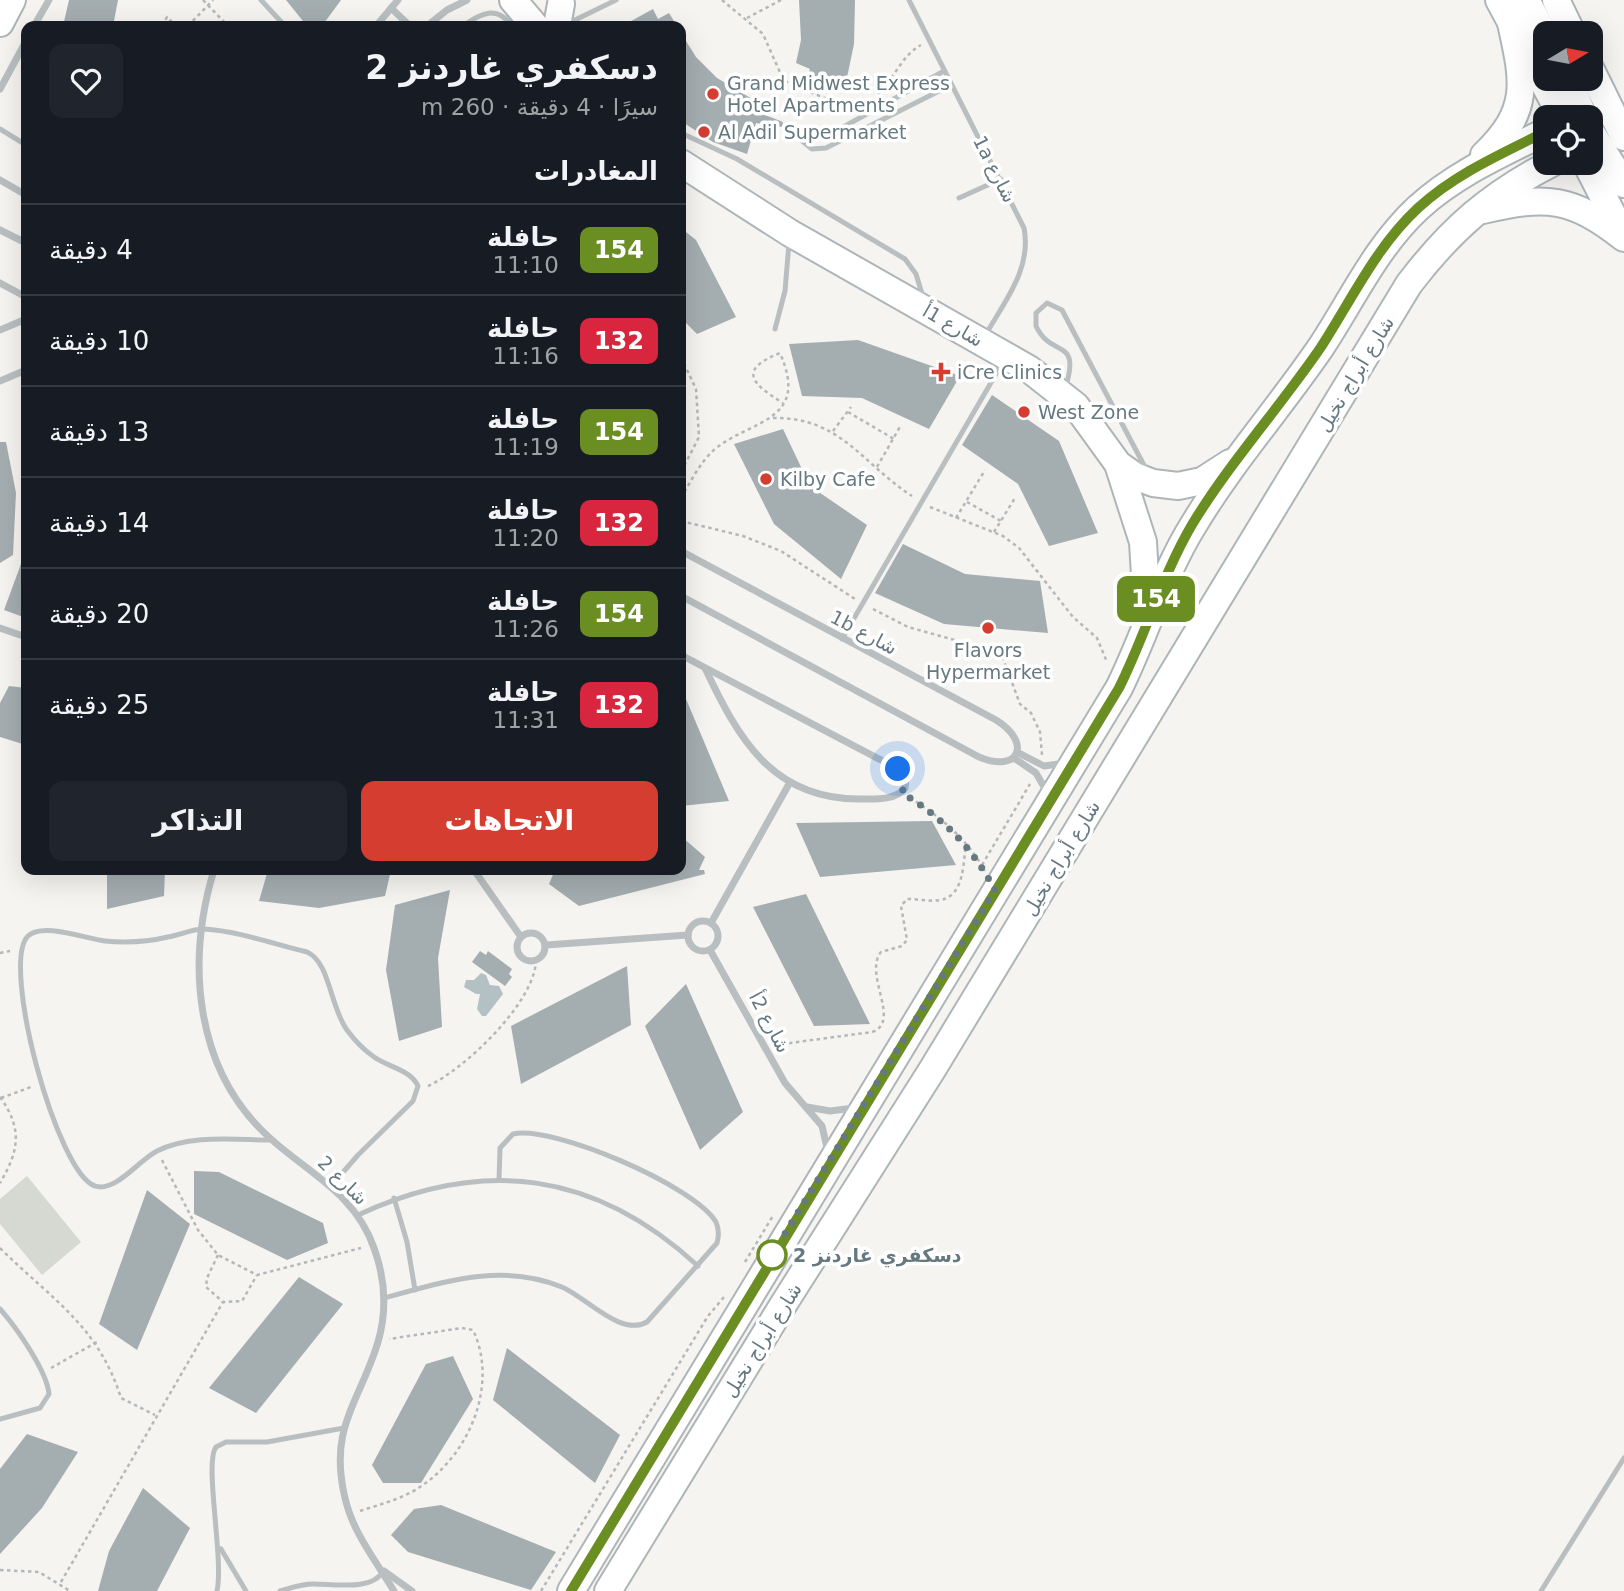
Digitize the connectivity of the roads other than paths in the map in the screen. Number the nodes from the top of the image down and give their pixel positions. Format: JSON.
{"nodes":[{"id":1,"x":12,"y":0,"type":"edge"},
{"id":2,"x":49,"y":0,"type":"edge"},
{"id":3,"x":261,"y":0,"type":"edge"},
{"id":4,"x":398,"y":0,"type":"edge"},
{"id":5,"x":449,"y":0,"type":"edge"},
{"id":6,"x":467,"y":0,"type":"edge"},
{"id":7,"x":513,"y":0,"type":"edge"},
{"id":8,"x":616,"y":0,"type":"edge"},
{"id":9,"x":909,"y":0,"type":"edge"},
{"id":10,"x":1527,"y":0,"type":"edge"},
{"id":11,"x":1556,"y":0,"type":"edge"},
{"id":12,"x":391,"y":8,"type":"junction"},
{"id":13,"x":1505,"y":11,"type":"edge"},
{"id":14,"x":561,"y":13,"type":"edge"},
{"id":15,"x":438,"y":16,"type":"junction"},
{"id":16,"x":37,"y":21,"type":"edge"},
{"id":17,"x":280,"y":21,"type":"edge"},
{"id":18,"x":380,"y":21,"type":"edge"},
{"id":19,"x":405,"y":21,"type":"edge"},
{"id":20,"x":432,"y":21,"type":"edge"},
{"id":21,"x":470,"y":21,"type":"edge"},
{"id":22,"x":508,"y":21,"type":"edge"},
{"id":23,"x":532,"y":21,"type":"edge"},
{"id":24,"x":1538,"y":21,"type":"edge"},
{"id":25,"x":1567,"y":21,"type":"edge"},
{"id":26,"x":0,"y":23,"type":"edge"},
{"id":27,"x":21,"y":50,"type":"edge"},
{"id":28,"x":944,"y":71,"type":"junction"},
{"id":29,"x":951,"y":85,"type":"junction"},
{"id":30,"x":0,"y":89,"type":"edge"},
{"id":31,"x":1601,"y":91,"type":"edge"},
{"id":32,"x":1556,"y":105,"type":"edge"},
{"id":33,"x":0,"y":130,"type":"edge"},
{"id":34,"x":806,"y":131,"type":"dead end"},
{"id":35,"x":686,"y":135,"type":"edge"},
{"id":36,"x":1624,"y":137,"type":"edge"},
{"id":37,"x":1533,"y":138,"type":"edge"},
{"id":38,"x":801,"y":140,"type":"dead end"},
{"id":39,"x":21,"y":142,"type":"edge"},
{"id":40,"x":1603,"y":151,"type":"edge"},
{"id":41,"x":686,"y":166,"type":"edge"},
{"id":42,"x":1465,"y":173,"type":"junction"},
{"id":43,"x":1533,"y":173,"type":"edge"},
{"id":44,"x":1592,"y":175,"type":"edge"},
{"id":45,"x":1001,"y":178,"type":"junction"},
{"id":46,"x":0,"y":180,"type":"edge"},
{"id":47,"x":1624,"y":184,"type":"edge"},
{"id":48,"x":21,"y":192,"type":"edge"},
{"id":49,"x":959,"y":198,"type":"dead end"},
{"id":50,"x":1474,"y":212,"type":"junction"},
{"id":51,"x":0,"y":230,"type":"edge"},
{"id":52,"x":790,"y":233,"type":"junction"},
{"id":53,"x":1624,"y":237,"type":"edge"},
{"id":54,"x":21,"y":240,"type":"edge"},
{"id":55,"x":0,"y":283,"type":"edge"},
{"id":56,"x":21,"y":294,"type":"edge"},
{"id":57,"x":927,"y":311,"type":"junction"},
{"id":58,"x":21,"y":321,"type":"edge"},
{"id":59,"x":775,"y":329,"type":"dead end"},
{"id":60,"x":0,"y":330,"type":"edge"},
{"id":61,"x":981,"y":342,"type":"junction"},
{"id":62,"x":1007,"y":356,"type":"junction"},
{"id":63,"x":21,"y":372,"type":"edge"},
{"id":64,"x":0,"y":381,"type":"edge"},
{"id":65,"x":1063,"y":394,"type":"junction"},
{"id":66,"x":1241,"y":451,"type":"junction"},
{"id":67,"x":1118,"y":464,"type":"junction"},
{"id":68,"x":1153,"y":483,"type":"junction"},
{"id":69,"x":686,"y":554,"type":"edge"},
{"id":70,"x":686,"y":599,"type":"edge"},
{"id":71,"x":1146,"y":623,"type":"junction"},
{"id":72,"x":0,"y":628,"type":"edge"},
{"id":73,"x":21,"y":635,"type":"edge"},
{"id":74,"x":842,"y":639,"type":"junction"},
{"id":75,"x":686,"y":658,"type":"edge"},
{"id":76,"x":705,"y":668,"type":"junction"},
{"id":77,"x":1016,"y":755,"type":"junction"},
{"id":78,"x":1076,"y":758,"type":"junction"},
{"id":79,"x":1035,"y":767,"type":"junction"},
{"id":80,"x":789,"y":784,"type":"junction"},
{"id":81,"x":1049,"y":802,"type":"junction"},
{"id":82,"x":213,"y":875,"type":"edge"},
{"id":83,"x":478,"y":875,"type":"edge"},
{"id":84,"x":711,"y":923,"type":"junction"},
{"id":85,"x":201,"y":929,"type":"junction"},
{"id":86,"x":688,"y":935,"type":"junction"},
{"id":87,"x":521,"y":937,"type":"junction"},
{"id":88,"x":546,"y":945,"type":"junction"},
{"id":89,"x":710,"y":950,"type":"junction"},
{"id":90,"x":864,"y":1104,"type":"junction"},
{"id":91,"x":807,"y":1107,"type":"junction"},
{"id":92,"x":272,"y":1140,"type":"junction"},
{"id":93,"x":828,"y":1163,"type":"junction"},
{"id":94,"x":499,"y":1180,"type":"junction"},
{"id":95,"x":332,"y":1185,"type":"junction"},
{"id":96,"x":394,"y":1198,"type":"junction"},
{"id":97,"x":358,"y":1215,"type":"junction"},
{"id":98,"x":698,"y":1266,"type":"junction"},
{"id":99,"x":415,"y":1290,"type":"junction"},
{"id":100,"x":384,"y":1298,"type":"junction"},
{"id":101,"x":0,"y":1309,"type":"edge"},
{"id":102,"x":0,"y":1419,"type":"edge"},
{"id":103,"x":344,"y":1429,"type":"junction"},
{"id":104,"x":1624,"y":1458,"type":"edge"},
{"id":105,"x":219,"y":1547,"type":"junction"},
{"id":106,"x":383,"y":1570,"type":"junction"},
{"id":107,"x":374,"y":1584,"type":"junction"},
{"id":108,"x":217,"y":1591,"type":"edge"},
{"id":109,"x":246,"y":1591,"type":"edge"},
{"id":110,"x":280,"y":1591,"type":"edge"},
{"id":111,"x":379,"y":1591,"type":"edge"},
{"id":112,"x":394,"y":1591,"type":"edge"},
{"id":113,"x":412,"y":1591,"type":"edge"},
{"id":114,"x":571,"y":1591,"type":"edge"},
{"id":115,"x":608,"y":1591,"type":"edge"},
{"id":116,"x":1541,"y":1591,"type":"edge"}],
"edges":[{"from":1,"to":26,"type":"street"},
{"from":2,"to":16,"type":"street"},
{"from":3,"to":17,"type":"lane"},
{"from":4,"to":12,"type":"street"},
{"from":5,"to":15,"type":"street"},
{"from":6,"to":15,"type":"street"},
{"from":7,"to":23,"type":"street"},
{"from":8,"to":14,"type":"lane"},
{"from":9,"to":28,"type":"lane","name":"1a شارع"},
{"from":10,"to":24,"type":"street"},
{"from":11,"to":25,"type":"street"},
{"from":12,"to":18,"type":"street"},
{"from":12,"to":19,"type":"street"},
{"from":13,"to":32,"type":"street"},
{"from":13,"to":42,"type":"street"},
{"from":15,"to":20,"type":"street"},
{"from":21,"to":22,"type":"lane"},
{"from":27,"to":30,"type":"street"},
{"from":28,"to":29,"type":"lane","name":"1a شارع"},
{"from":28,"to":34,"type":"lane"},
{"from":29,"to":38,"type":"lane"},
{"from":29,"to":45,"type":"lane","name":"1a شارع"},
{"from":31,"to":36,"type":"street"},
{"from":33,"to":39,"type":"lane"},
{"from":35,"to":57,"type":"lane"},
{"from":37,"to":42,"type":"street","name":"شارع أبراج نخيل"},
{"from":40,"to":47,"type":"street"},
{"from":41,"to":52,"type":"street","name":"شارع 1أ"},
{"from":42,"to":66,"type":"street","name":"شارع أبراج نخيل"},
{"from":43,"to":50,"type":"street","name":"شارع أبراج نخيل"},
{"from":44,"to":53,"type":"street"},
{"from":45,"to":49,"type":"lane"},
{"from":45,"to":61,"type":"lane","name":"1a شارع"},
{"from":46,"to":48,"type":"street"},
{"from":50,"to":53,"type":"street"},
{"from":50,"to":115,"type":"street","name":"شارع أبراج نخيل"},
{"from":51,"to":54,"type":"street"},
{"from":52,"to":57,"type":"street","name":"شارع 1أ"},
{"from":52,"to":59,"type":"lane"},
{"from":55,"to":56,"type":"street"},
{"from":57,"to":61,"type":"street","name":"شارع 1أ"},
{"from":58,"to":60,"type":"street"},
{"from":61,"to":62,"type":"street","name":"شارع 1أ"},
{"from":62,"to":65,"type":"street","name":"شارع 1أ"},
{"from":62,"to":74,"type":"lane"},
{"from":63,"to":64,"type":"street"},
{"from":65,"to":67,"type":"street","name":"شارع 1أ"},
{"from":65,"to":68,"type":"lane"},
{"from":66,"to":68,"type":"street","name":"شارع 1أ"},
{"from":66,"to":71,"type":"street","name":"شارع أبراج نخيل"},
{"from":67,"to":68,"type":"street","name":"شارع 1أ"},
{"from":67,"to":71,"type":"street"},
{"from":69,"to":74,"type":"street","name":"1b شارع"},
{"from":70,"to":77,"type":"street"},
{"from":71,"to":78,"type":"street","name":"شارع أبراج نخيل"},
{"from":72,"to":73,"type":"street"},
{"from":74,"to":77,"type":"street","name":"1b شارع"},
{"from":75,"to":76,"type":"street"},
{"from":76,"to":80,"type":"street"},
{"from":76,"to":80,"type":"street"},
{"from":77,"to":79,"type":"street"},
{"from":78,"to":79,"type":"street"},
{"from":78,"to":81,"type":"street","name":"شارع أبراج نخيل"},
{"from":79,"to":81,"type":"street"},
{"from":80,"to":84,"type":"street"},
{"from":81,"to":90,"type":"street","name":"شارع أبراج نخيل"},
{"from":82,"to":85,"type":"street","name":"شارع 2"},
{"from":83,"to":87,"type":"street"},
{"from":84,"to":86,"type":"street"},
{"from":84,"to":89,"type":"street"},
{"from":85,"to":92,"type":"street","name":"شارع 2"},
{"from":85,"to":92,"type":"lane"},
{"from":85,"to":95,"type":"lane"},
{"from":86,"to":88,"type":"street"},
{"from":86,"to":89,"type":"street"},
{"from":87,"to":88,"type":"street"},
{"from":87,"to":88,"type":"street"},
{"from":89,"to":91,"type":"street","name":"شارع 2أ"},
{"from":90,"to":91,"type":"street"},
{"from":90,"to":93,"type":"street","name":"شارع أبراج نخيل"},
{"from":91,"to":93,"type":"street","name":"شارع 2أ"},
{"from":92,"to":95,"type":"street","name":"شارع 2"},
{"from":93,"to":114,"type":"street","name":"شارع أبراج نخيل"},
{"from":94,"to":96,"type":"lane"},
{"from":94,"to":98,"type":"lane"},
{"from":94,"to":98,"type":"lane"},
{"from":95,"to":97,"type":"street","name":"شارع 2"},
{"from":96,"to":97,"type":"lane"},
{"from":96,"to":99,"type":"lane"},
{"from":97,"to":100,"type":"street","name":"شارع 2"},
{"from":98,"to":99,"type":"lane"},
{"from":99,"to":100,"type":"lane"},
{"from":100,"to":103,"type":"street","name":"شارع 2"},
{"from":101,"to":102,"type":"lane"},
{"from":103,"to":105,"type":"lane"},
{"from":103,"to":106,"type":"street","name":"شارع 2"},
{"from":104,"to":116,"type":"lane"},
{"from":105,"to":108,"type":"lane"},
{"from":105,"to":109,"type":"lane"},
{"from":106,"to":107,"type":"lane"},
{"from":106,"to":112,"type":"street","name":"شارع 2"},
{"from":106,"to":113,"type":"street","name":"شارع 2"},
{"from":107,"to":110,"type":"lane"},
{"from":107,"to":111,"type":"lane"}]}
